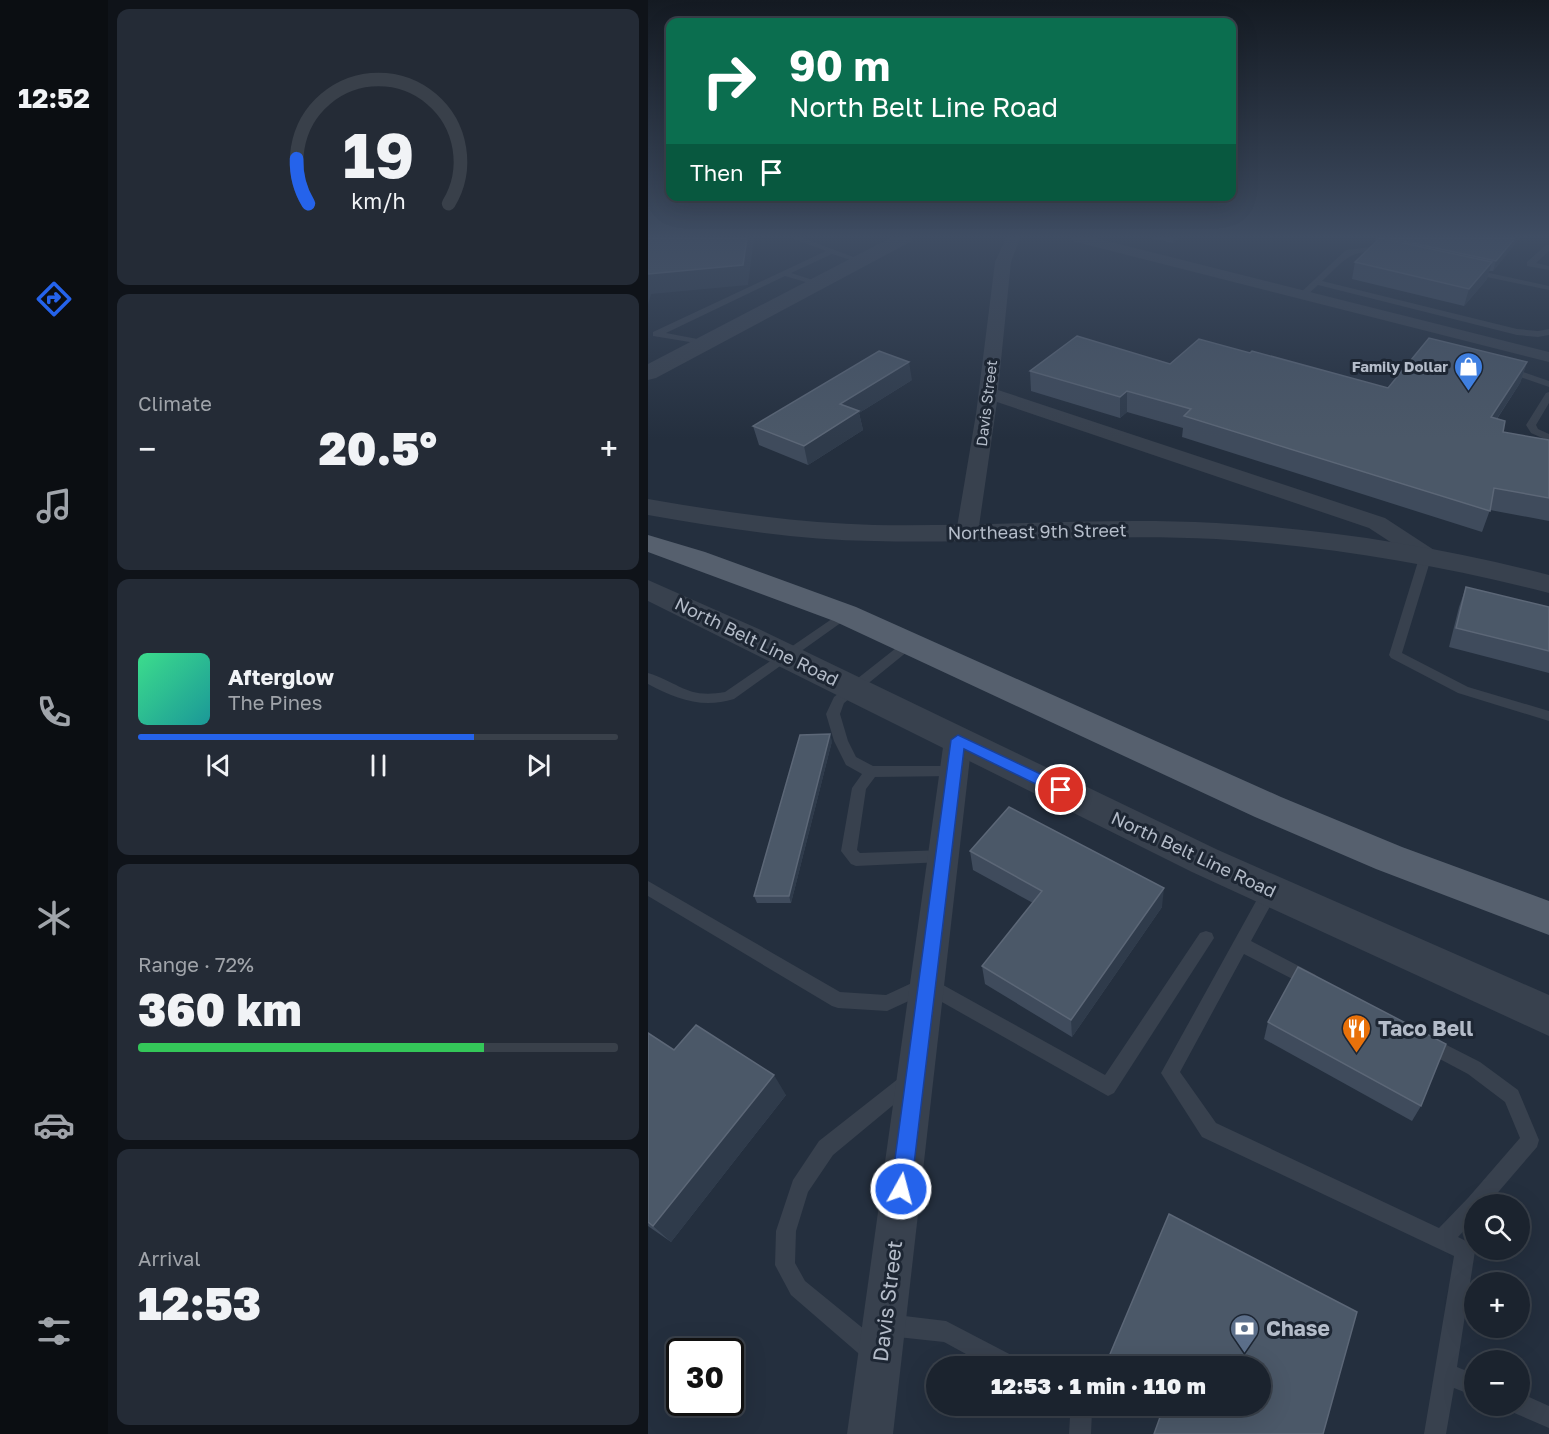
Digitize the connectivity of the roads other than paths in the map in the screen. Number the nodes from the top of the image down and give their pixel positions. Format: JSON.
{"nodes":[{"id":1,"x":714,"y":305,"type":"edge"},
{"id":2,"x":777,"y":305,"type":"edge"},
{"id":3,"x":998,"y":305,"type":"edge"},
{"id":4,"x":1337,"y":305,"type":"edge"},
{"id":5,"x":1408,"y":305,"type":"edge"},
{"id":6,"x":1549,"y":332,"type":"edge"},
{"id":7,"x":653,"y":333,"type":"edge"},
{"id":8,"x":705,"y":343,"type":"junction"},
{"id":9,"x":1549,"y":357,"type":"edge"},
{"id":10,"x":1499,"y":367,"type":"edge"},
{"id":11,"x":652,"y":368,"type":"edge"},
{"id":12,"x":1549,"y":384,"type":"edge"},
{"id":13,"x":987,"y":392,"type":"junction"},
{"id":14,"x":1549,"y":395,"type":"edge"},
{"id":15,"x":1549,"y":438,"type":"edge"},
{"id":16,"x":648,"y":507,"type":"edge"},
{"id":17,"x":966,"y":533,"type":"junction"},
{"id":18,"x":648,"y":543,"type":"edge"},
{"id":19,"x":1426,"y":555,"type":"junction"},
{"id":20,"x":1549,"y":584,"type":"edge"},
{"id":21,"x":648,"y":589,"type":"edge"},
{"id":22,"x":845,"y":614,"type":"junction"},
{"id":23,"x":909,"y":644,"type":"junction"},
{"id":24,"x":788,"y":655,"type":"junction"},
{"id":25,"x":648,"y":678,"type":"edge"},
{"id":26,"x":855,"y":688,"type":"junction"},
{"id":27,"x":1549,"y":716,"type":"edge"},
{"id":28,"x":956,"y":756,"type":"junction"},
{"id":29,"x":870,"y":772,"type":"junction"},
{"id":30,"x":943,"y":856,"type":"junction"},
{"id":31,"x":648,"y":888,"type":"edge"},
{"id":32,"x":1271,"y":890,"type":"junction"},
{"id":33,"x":1549,"y":918,"type":"edge"},
{"id":34,"x":1206,"y":938,"type":"dead end"},
{"id":35,"x":1241,"y":944,"type":"junction"},
{"id":36,"x":927,"y":984,"type":"junction"},
{"id":37,"x":1329,"y":990,"type":"edge"},
{"id":38,"x":1549,"y":1016,"type":"edge"},
{"id":39,"x":1412,"y":1035,"type":"edge"},
{"id":40,"x":915,"y":1076,"type":"junction"},
{"id":41,"x":1484,"y":1194,"type":"edge"},
{"id":42,"x":1464,"y":1217,"type":"edge"},
{"id":43,"x":1442,"y":1240,"type":"junction"},
{"id":44,"x":882,"y":1340,"type":"junction"},
{"id":45,"x":990,"y":1356,"type":"edge"},
{"id":46,"x":1446,"y":1373,"type":"junction"},
{"id":47,"x":1464,"y":1381,"type":"edge"},
{"id":48,"x":1530,"y":1408,"type":"edge"},
{"id":49,"x":1081,"y":1416,"type":"edge"},
{"id":50,"x":1549,"y":1417,"type":"edge"},
{"id":51,"x":870,"y":1434,"type":"edge"},
{"id":52,"x":1080,"y":1434,"type":"edge"},
{"id":53,"x":1435,"y":1434,"type":"edge"}],
"edges":[{"from":1,"to":7,"type":"lane"},
{"from":2,"to":8,"type":"street"},
{"from":3,"to":13,"type":"street","name":"Davis Street"},
{"from":4,"to":9,"type":"street"},
{"from":5,"to":6,"type":"lane"},
{"from":7,"to":8,"type":"lane"},
{"from":8,"to":11,"type":"street"},
{"from":10,"to":12,"type":"lane"},
{"from":13,"to":17,"type":"street","name":"Davis Street"},
{"from":13,"to":19,"type":"street","name":"Northeast 9th Street"},
{"from":14,"to":15,"type":"lane"},
{"from":16,"to":17,"type":"street","name":"Northeast 9th Street"},
{"from":17,"to":19,"type":"street","name":"Northeast 9th Street"},
{"from":18,"to":22,"type":"main road"},
{"from":19,"to":20,"type":"street","name":"Northeast 9th Street"},
{"from":19,"to":27,"type":"lane"},
{"from":21,"to":24,"type":"street","name":"North Belt Line Road"},
{"from":22,"to":23,"type":"main road"},
{"from":22,"to":24,"type":"lane"},
{"from":23,"to":26,"type":"lane"},
{"from":23,"to":33,"type":"main road"},
{"from":24,"to":25,"type":"lane"},
{"from":24,"to":26,"type":"street","name":"North Belt Line Road"},
{"from":26,"to":28,"type":"street","name":"North Belt Line Road"},
{"from":26,"to":29,"type":"lane"},
{"from":28,"to":29,"type":"lane"},
{"from":28,"to":30,"type":"street","name":"Davis Street"},
{"from":28,"to":32,"type":"street","name":"North Belt Line Road"},
{"from":29,"to":30,"type":"lane"},
{"from":30,"to":36,"type":"street","name":"Davis Street"},
{"from":31,"to":36,"type":"lane"},
{"from":32,"to":35,"type":"lane"},
{"from":32,"to":38,"type":"street","name":"North Belt Line Road"},
{"from":34,"to":36,"type":"lane"},
{"from":35,"to":37,"type":"lane"},
{"from":35,"to":43,"type":"lane"},
{"from":36,"to":40,"type":"street","name":"Davis Street"},
{"from":39,"to":41,"type":"lane"},
{"from":40,"to":44,"type":"street","name":"Davis Street"},
{"from":40,"to":44,"type":"lane"},
{"from":42,"to":43,"type":"lane"},
{"from":43,"to":46,"type":"lane"},
{"from":44,"to":45,"type":"lane"},
{"from":44,"to":51,"type":"street","name":"Davis Street"},
{"from":46,"to":47,"type":"lane"},
{"from":46,"to":53,"type":"lane"},
{"from":48,"to":50,"type":"lane"},
{"from":49,"to":52,"type":"lane"}]}
